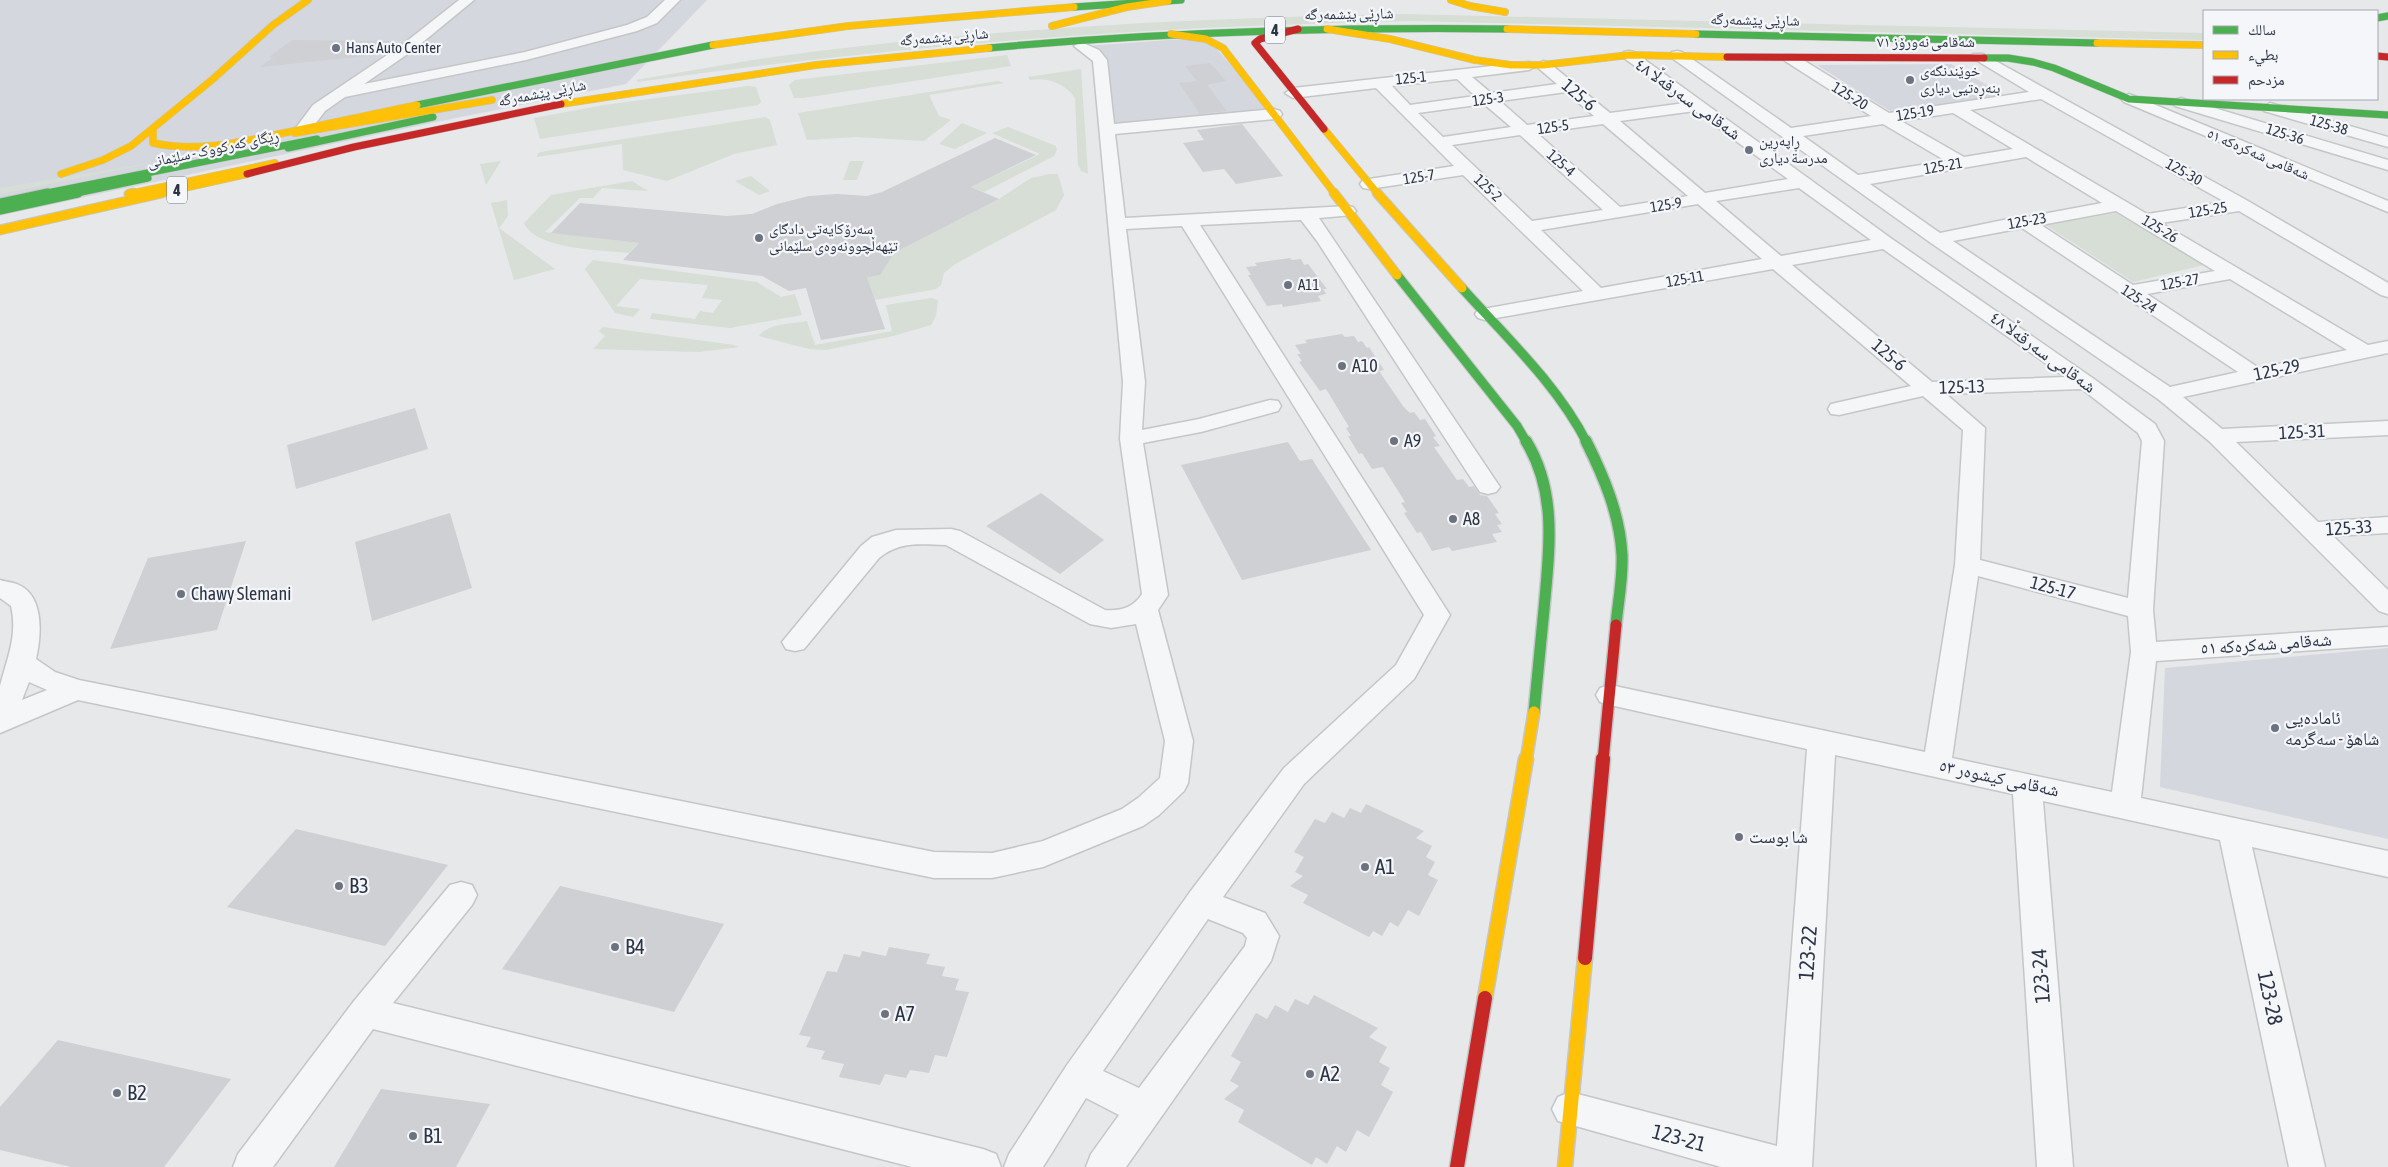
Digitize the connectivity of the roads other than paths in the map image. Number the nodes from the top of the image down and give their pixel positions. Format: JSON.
{"nodes":[{"id":1,"x":308,"y":0,"type":"edge"},
{"id":2,"x":467,"y":0,"type":"edge"},
{"id":3,"x":673,"y":0,"type":"edge"},
{"id":4,"x":1181,"y":0,"type":"edge"},
{"id":5,"x":1168,"y":1,"type":"edge"},
{"id":6,"x":1451,"y":6,"type":"edge"},
{"id":7,"x":1518,"y":12,"type":"dead end"},
{"id":8,"x":1118,"y":21,"type":"dead end"},
{"id":9,"x":1445,"y":28,"type":"junction"},
{"id":10,"x":1327,"y":29,"type":"junction"},
{"id":11,"x":1256,"y":30,"type":"junction"},
{"id":12,"x":1298,"y":30,"type":"junction"},
{"id":13,"x":1171,"y":34,"type":"junction"},
{"id":14,"x":1198,"y":38,"type":"junction"},
{"id":15,"x":2203,"y":45,"type":"edge"},
{"id":16,"x":1081,"y":46,"type":"junction"},
{"id":17,"x":1629,"y":55,"type":"junction"},
{"id":18,"x":1677,"y":55,"type":"junction"},
{"id":19,"x":1458,"y":56,"type":"junction"},
{"id":20,"x":1978,"y":57,"type":"junction"},
{"id":21,"x":1790,"y":58,"type":"junction"},
{"id":22,"x":1476,"y":65,"type":"junction"},
{"id":23,"x":1536,"y":65,"type":"junction"},
{"id":24,"x":1459,"y":73,"type":"junction"},
{"id":25,"x":1274,"y":81,"type":"junction"},
{"id":26,"x":1379,"y":82,"type":"junction"},
{"id":27,"x":1251,"y":83,"type":"junction"},
{"id":28,"x":1570,"y":88,"type":"junction"},
{"id":29,"x":637,"y":90,"type":"junction"},
{"id":30,"x":541,"y":92,"type":"dead end"},
{"id":31,"x":1293,"y":93,"type":"junction"},
{"id":32,"x":339,"y":94,"type":"junction"},
{"id":33,"x":2043,"y":94,"type":"junction"},
{"id":34,"x":1488,"y":99,"type":"junction"},
{"id":35,"x":2129,"y":99,"type":"junction"},
{"id":36,"x":508,"y":102,"type":"dead end"},
{"id":37,"x":2181,"y":103,"type":"junction"},
{"id":38,"x":1696,"y":106,"type":"junction"},
{"id":39,"x":1954,"y":107,"type":"junction"},
{"id":40,"x":2270,"y":108,"type":"junction"},
{"id":41,"x":1406,"y":110,"type":"junction"},
{"id":42,"x":1274,"y":114,"type":"junction"},
{"id":43,"x":2388,"y":115,"type":"edge"},
{"id":44,"x":433,"y":117,"type":"junction"},
{"id":45,"x":1885,"y":118,"type":"junction"},
{"id":46,"x":1608,"y":119,"type":"junction"},
{"id":47,"x":153,"y":129,"type":"junction"},
{"id":48,"x":303,"y":129,"type":"junction"},
{"id":49,"x":1106,"y":130,"type":"junction"},
{"id":50,"x":1524,"y":131,"type":"junction"},
{"id":51,"x":1787,"y":134,"type":"junction"},
{"id":52,"x":1439,"y":142,"type":"junction"},
{"id":53,"x":2388,"y":142,"type":"edge"},
{"id":54,"x":237,"y":143,"type":"junction"},
{"id":55,"x":354,"y":147,"type":"junction"},
{"id":56,"x":2031,"y":151,"type":"junction"},
{"id":57,"x":163,"y":157,"type":"dead end"},
{"id":58,"x":1962,"y":163,"type":"junction"},
{"id":59,"x":117,"y":165,"type":"dead end"},
{"id":60,"x":2388,"y":165,"type":"edge"},
{"id":61,"x":1468,"y":169,"type":"junction"},
{"id":62,"x":1856,"y":181,"type":"junction"},
{"id":63,"x":1802,"y":182,"type":"junction"},
{"id":64,"x":1370,"y":184,"type":"junction"},
{"id":65,"x":1702,"y":198,"type":"junction"},
{"id":66,"x":0,"y":203,"type":"edge"},
{"id":67,"x":2118,"y":205,"type":"junction"},
{"id":68,"x":2242,"y":205,"type":"junction"},
{"id":69,"x":2388,"y":208,"type":"edge"},
{"id":70,"x":0,"y":210,"type":"edge"},
{"id":71,"x":1347,"y":211,"type":"junction"},
{"id":72,"x":1617,"y":212,"type":"junction"},
{"id":73,"x":1306,"y":214,"type":"junction"},
{"id":74,"x":1187,"y":219,"type":"junction"},
{"id":75,"x":0,"y":220,"type":"edge"},
{"id":76,"x":2144,"y":220,"type":"junction"},
{"id":77,"x":2023,"y":221,"type":"junction"},
{"id":78,"x":1116,"y":224,"type":"junction"},
{"id":79,"x":1530,"y":227,"type":"junction"},
{"id":80,"x":0,"y":230,"type":"edge"},
{"id":81,"x":1937,"y":239,"type":"junction"},
{"id":82,"x":1886,"y":243,"type":"junction"},
{"id":83,"x":1778,"y":262,"type":"junction"},
{"id":84,"x":2233,"y":273,"type":"junction"},
{"id":85,"x":2388,"y":291,"type":"edge"},
{"id":86,"x":2128,"y":292,"type":"junction"},
{"id":87,"x":1598,"y":295,"type":"junction"},
{"id":88,"x":2034,"y":304,"type":"junction"},
{"id":89,"x":1988,"y":313,"type":"junction"},
{"id":90,"x":1485,"y":314,"type":"junction"},
{"id":91,"x":2388,"y":347,"type":"edge"},
{"id":92,"x":2365,"y":352,"type":"junction"},
{"id":93,"x":2256,"y":375,"type":"junction"},
{"id":94,"x":2087,"y":383,"type":"junction"},
{"id":95,"x":1928,"y":388,"type":"junction"},
{"id":96,"x":2166,"y":394,"type":"junction"},
{"id":97,"x":1270,"y":406,"type":"dead end"},
{"id":98,"x":1839,"y":409,"type":"dead end"},
{"id":99,"x":2388,"y":428,"type":"edge"},
{"id":100,"x":2217,"y":436,"type":"junction"},
{"id":101,"x":1132,"y":439,"type":"junction"},
{"id":102,"x":1488,"y":487,"type":"dead end"},
{"id":103,"x":2388,"y":525,"type":"edge"},
{"id":104,"x":2310,"y":530,"type":"junction"},
{"id":105,"x":1967,"y":565,"type":"junction"},
{"id":106,"x":0,"y":588,"type":"edge"},
{"id":107,"x":2388,"y":605,"type":"edge"},
{"id":108,"x":1145,"y":609,"type":"junction"},
{"id":109,"x":2140,"y":610,"type":"junction"},
{"id":110,"x":2388,"y":636,"type":"edge"},
{"id":111,"x":795,"y":642,"type":"dead end"},
{"id":112,"x":2144,"y":652,"type":"junction"},
{"id":113,"x":22,"y":662,"type":"junction"},
{"id":114,"x":77,"y":690,"type":"junction"},
{"id":115,"x":1610,"y":695,"type":"junction"},
{"id":116,"x":0,"y":721,"type":"edge"},
{"id":117,"x":1822,"y":740,"type":"junction"},
{"id":118,"x":1937,"y":765,"type":"junction"},
{"id":119,"x":2027,"y":784,"type":"junction"},
{"id":120,"x":2125,"y":806,"type":"junction"},
{"id":121,"x":2233,"y":829,"type":"junction"},
{"id":122,"x":2388,"y":864,"type":"edge"},
{"id":123,"x":462,"y":895,"type":"dead end"},
{"id":124,"x":1201,"y":902,"type":"junction"},
{"id":125,"x":366,"y":1012,"type":"junction"},
{"id":126,"x":1079,"y":1077,"type":"junction"},
{"id":127,"x":1570,"y":1108,"type":"junction"},
{"id":128,"x":1145,"y":1109,"type":"junction"},
{"id":129,"x":251,"y":1167,"type":"edge"},
{"id":130,"x":982,"y":1167,"type":"edge"},
{"id":131,"x":1022,"y":1167,"type":"edge"},
{"id":132,"x":1104,"y":1167,"type":"edge"},
{"id":133,"x":1457,"y":1167,"type":"edge"},
{"id":134,"x":1565,"y":1167,"type":"edge"},
{"id":135,"x":1788,"y":1167,"type":"edge"},
{"id":136,"x":1794,"y":1167,"type":"edge"},
{"id":137,"x":2055,"y":1167,"type":"edge"},
{"id":138,"x":2307,"y":1167,"type":"edge"}],
"edges":[{"from":1,"to":47,"type":"main road"},
{"from":2,"to":32,"type":"street"},
{"from":3,"to":32,"type":"street"},
{"from":4,"to":5,"type":"main road"},
{"from":5,"to":8,"type":"main road"},
{"from":5,"to":48,"type":"main road"},
{"from":6,"to":7,"type":"main road"},
{"from":9,"to":10,"type":"main road","name":"شاڕێی پێشمەرگە","number":"4"},
{"from":9,"to":15,"type":"main road","name":"شاڕێی پێشمەرگە","number":"4"},
{"from":9,"to":19,"type":"main road"},
{"from":10,"to":12,"type":"main road","name":"شاڕێی پێشمەرگە","number":"4"},
{"from":10,"to":19,"type":"main road"},
{"from":11,"to":12,"type":"main road","name":"شاڕێی پێشمەرگە","number":"4"},
{"from":11,"to":13,"type":"main road","name":"شاڕێی پێشمەرگە","number":"4"},
{"from":11,"to":14,"type":"main road"},
{"from":12,"to":25,"type":"main road"},
{"from":13,"to":14,"type":"main road"},
{"from":13,"to":29,"type":"main road","name":"شاڕێی پێشمەرگە","number":"4"},
{"from":14,"to":16,"type":"main road"},
{"from":14,"to":27,"type":"main road"},
{"from":16,"to":29,"type":"main road"},
{"from":16,"to":49,"type":"street"},
{"from":17,"to":18,"type":"main road","name":"شەقامی نەورۆز ٧١"},
{"from":17,"to":23,"type":"main road","name":"شەقامی نەورۆز ٧١"},
{"from":17,"to":38,"type":"street","name":"شەقامی سەرقەڵا ٤٨"},
{"from":18,"to":21,"type":"main road","name":"شەقامی نەورۆز ٧١"},
{"from":18,"to":51,"type":"street"},
{"from":19,"to":22,"type":"main road"},
{"from":20,"to":21,"type":"main road","name":"شەقامی نەورۆز ٧١"},
{"from":20,"to":33,"type":"street","name":"125-30"},
{"from":20,"to":35,"type":"main road","name":"شەقامی نەورۆز ٧١"},
{"from":21,"to":45,"type":"street","name":"125-20"},
{"from":22,"to":23,"type":"street","name":"125-1"},
{"from":22,"to":24,"type":"street","name":"125-1"},
{"from":23,"to":28,"type":"street","name":"125-6"},
{"from":24,"to":26,"type":"street","name":"125-1"},
{"from":24,"to":34,"type":"street","name":"125-4"},
{"from":25,"to":27,"type":"main road"},
{"from":25,"to":31,"type":"main road"},
{"from":26,"to":31,"type":"street","name":"125-1"},
{"from":26,"to":41,"type":"street","name":"125-2"},
{"from":27,"to":42,"type":"main road"},
{"from":28,"to":34,"type":"street","name":"125-3"},
{"from":28,"to":46,"type":"street","name":"125-6"},
{"from":29,"to":55,"type":"main road","name":"شاڕێی پێشمەرگە","number":"4"},
{"from":30,"to":54,"type":"main road"},
{"from":31,"to":64,"type":"main road"},
{"from":32,"to":48,"type":"street"},
{"from":33,"to":39,"type":"street","name":"125-19"},
{"from":33,"to":68,"type":"street","name":"125-30"},
{"from":34,"to":41,"type":"street","name":"125-3"},
{"from":34,"to":50,"type":"street","name":"125-4"},
{"from":35,"to":37,"type":"main road","name":"شەقامی نەورۆز ٧١"},
{"from":35,"to":69,"type":"street","name":"شەقامی شەکرەکە ٥١"},
{"from":36,"to":44,"type":"main road","name":"شاڕێی پێشمەرگە"},
{"from":37,"to":40,"type":"main road","name":"شەقامی نەورۆز ٧١"},
{"from":37,"to":60,"type":"street","name":"125-36"},
{"from":38,"to":46,"type":"street","name":"125-5"},
{"from":38,"to":63,"type":"street","name":"شەقامی سەرقەڵا ٤٨"},
{"from":39,"to":45,"type":"street","name":"125-19"},
{"from":39,"to":56,"type":"street","name":"125-26"},
{"from":40,"to":43,"type":"main road","name":"شەقامی نەورۆز ٧١"},
{"from":40,"to":53,"type":"street","name":"125-38"},
{"from":41,"to":52,"type":"street","name":"125-2"},
{"from":42,"to":49,"type":"street"},
{"from":42,"to":71,"type":"main road"},
{"from":44,"to":66,"type":"main road"},
{"from":44,"to":70,"type":"main road","name":"ڕێگای کەرکووک - سلێمانی"},
{"from":45,"to":51,"type":"street","name":"125-19"},
{"from":45,"to":58,"type":"street","name":"125-20"},
{"from":46,"to":50,"type":"street","name":"125-5"},
{"from":46,"to":65,"type":"street","name":"125-6"},
{"from":47,"to":54,"type":"main road"},
{"from":47,"to":59,"type":"main road"},
{"from":48,"to":54,"type":"main road"},
{"from":49,"to":78,"type":"street"},
{"from":50,"to":52,"type":"street","name":"125-5"},
{"from":50,"to":72,"type":"street","name":"125-4"},
{"from":51,"to":62,"type":"street"},
{"from":52,"to":61,"type":"street","name":"125-2"},
{"from":54,"to":57,"type":"main road"},
{"from":55,"to":75,"type":"main road"},
{"from":55,"to":80,"type":"main road","number":"4"},
{"from":56,"to":58,"type":"street","name":"125-21"},
{"from":56,"to":67,"type":"street","name":"125-26"},
{"from":58,"to":62,"type":"street","name":"125-21"},
{"from":61,"to":64,"type":"street","name":"125-7"},
{"from":61,"to":79,"type":"street","name":"125-2"},
{"from":62,"to":81,"type":"street"},
{"from":63,"to":65,"type":"street","name":"125-9"},
{"from":63,"to":82,"type":"street","name":"شەقامی سەرقەڵا ٤٨"},
{"from":64,"to":90,"type":"main road"},
{"from":65,"to":72,"type":"street","name":"125-9"},
{"from":65,"to":83,"type":"street","name":"125-6"},
{"from":67,"to":76,"type":"street","name":"125-26"},
{"from":67,"to":77,"type":"street","name":"125-23"},
{"from":68,"to":76,"type":"street","name":"125-25"},
{"from":68,"to":85,"type":"street","name":"125-30"},
{"from":71,"to":73,"type":"street"},
{"from":71,"to":133,"type":"main road"},
{"from":72,"to":79,"type":"street","name":"125-9"},
{"from":73,"to":74,"type":"street"},
{"from":73,"to":102,"type":"street"},
{"from":74,"to":78,"type":"street"},
{"from":74,"to":124,"type":"street"},
{"from":76,"to":84,"type":"street","name":"125-26"},
{"from":77,"to":81,"type":"street","name":"125-23"},
{"from":77,"to":86,"type":"street","name":"125-24"},
{"from":78,"to":101,"type":"street"},
{"from":79,"to":87,"type":"street","name":"125-2"},
{"from":81,"to":88,"type":"street"},
{"from":82,"to":83,"type":"street","name":"125-11"},
{"from":82,"to":89,"type":"street","name":"شەقامی سەرقەڵا ٤٨"},
{"from":83,"to":87,"type":"street","name":"125-11"},
{"from":83,"to":95,"type":"street","name":"125-6"},
{"from":84,"to":86,"type":"street","name":"125-27"},
{"from":84,"to":92,"type":"street","name":"125-26"},
{"from":86,"to":93,"type":"street","name":"125-24"},
{"from":87,"to":90,"type":"street","name":"125-11"},
{"from":88,"to":89,"type":"street"},
{"from":88,"to":96,"type":"street"},
{"from":89,"to":94,"type":"street","name":"شەقامی سەرقەڵا ٤٨"},
{"from":90,"to":115,"type":"main road"},
{"from":91,"to":92,"type":"street","name":"125-29"},
{"from":92,"to":93,"type":"street","name":"125-29"},
{"from":93,"to":96,"type":"street","name":"125-29"},
{"from":94,"to":95,"type":"street","name":"125-13"},
{"from":94,"to":109,"type":"street","name":"شەقامی سەرقەڵا ٤٨"},
{"from":95,"to":98,"type":"street","name":"125-13"},
{"from":95,"to":105,"type":"street","name":"125-6"},
{"from":96,"to":100,"type":"street"},
{"from":97,"to":101,"type":"street"},
{"from":99,"to":100,"type":"street","name":"125-31"},
{"from":100,"to":104,"type":"street"},
{"from":101,"to":108,"type":"street"},
{"from":103,"to":104,"type":"street","name":"125-33"},
{"from":104,"to":107,"type":"street"},
{"from":105,"to":109,"type":"street","name":"125-17"},
{"from":105,"to":118,"type":"street","name":"125-6"},
{"from":106,"to":113,"type":"street"},
{"from":108,"to":111,"type":"street"},
{"from":108,"to":114,"type":"street"},
{"from":109,"to":112,"type":"street","name":"شەقامی سەرقەڵا ٤٨"},
{"from":110,"to":112,"type":"street","name":"شەقامی شەکرەکە ٥١"},
{"from":112,"to":120,"type":"street","name":"شەقامی سەرقەڵا ٤٨"},
{"from":113,"to":114,"type":"street"},
{"from":113,"to":116,"type":"street"},
{"from":114,"to":116,"type":"street"},
{"from":115,"to":117,"type":"street","name":"شەقامی کیشوەر ٥٣"},
{"from":115,"to":127,"type":"main road"},
{"from":117,"to":118,"type":"street","name":"شەقامی کیشوەر ٥٣"},
{"from":117,"to":136,"type":"street","name":"123-22"},
{"from":118,"to":119,"type":"street","name":"شەقامی کیشوەر ٥٣"},
{"from":119,"to":120,"type":"street","name":"شەقامی کیشوەر ٥٣"},
{"from":119,"to":137,"type":"street","name":"123-24"},
{"from":120,"to":121,"type":"street","name":"شەقامی کیشوەر ٥٣"},
{"from":121,"to":122,"type":"street","name":"شەقامی کیشوەر ٥٣"},
{"from":121,"to":138,"type":"street","name":"123-28"},
{"from":123,"to":125,"type":"street"},
{"from":124,"to":126,"type":"street"},
{"from":124,"to":128,"type":"street"},
{"from":125,"to":129,"type":"street"},
{"from":125,"to":130,"type":"street"},
{"from":126,"to":128,"type":"street"},
{"from":126,"to":131,"type":"street"},
{"from":127,"to":134,"type":"main road"},
{"from":127,"to":135,"type":"street","name":"123-21"},
{"from":128,"to":132,"type":"street"}]}
